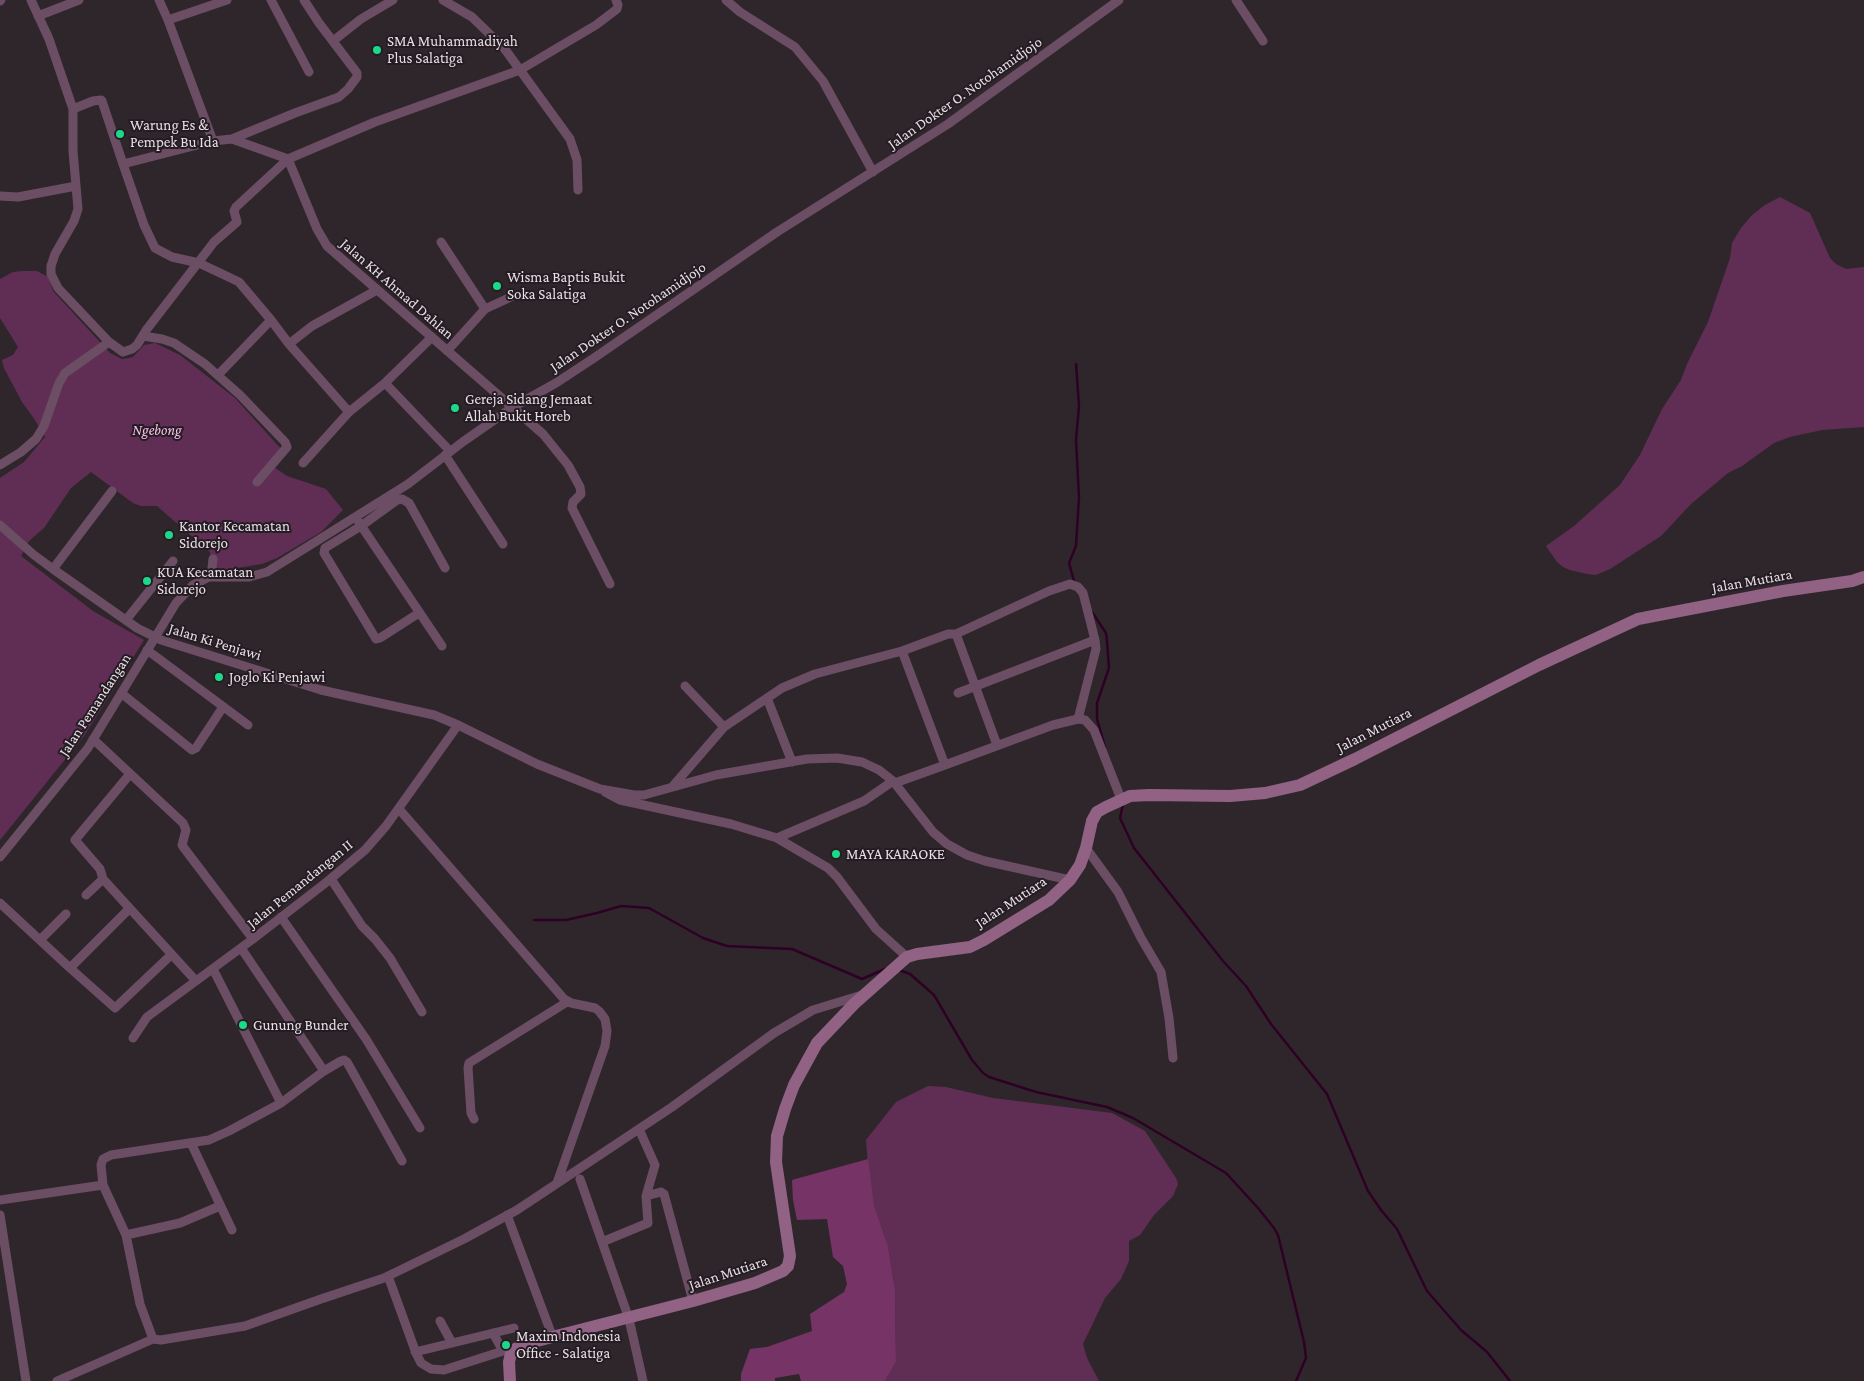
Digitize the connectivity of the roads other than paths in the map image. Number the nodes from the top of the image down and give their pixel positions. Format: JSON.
{"nodes":[{"id":1,"x":31,"y":0,"type":"edge"},
{"id":2,"x":79,"y":0,"type":"edge"},
{"id":3,"x":159,"y":0,"type":"edge"},
{"id":4,"x":227,"y":0,"type":"edge"},
{"id":5,"x":271,"y":0,"type":"edge"},
{"id":6,"x":304,"y":0,"type":"edge"},
{"id":7,"x":393,"y":0,"type":"edge"},
{"id":8,"x":443,"y":0,"type":"edge"},
{"id":9,"x":616,"y":0,"type":"edge"},
{"id":10,"x":726,"y":0,"type":"edge"},
{"id":11,"x":1119,"y":0,"type":"edge"},
{"id":12,"x":1236,"y":0,"type":"edge"},
{"id":13,"x":38,"y":16,"type":"junction"},
{"id":14,"x":168,"y":20,"type":"junction"},
{"id":15,"x":333,"y":41,"type":"junction"},
{"id":16,"x":1264,"y":41,"type":"dead end"},
{"id":17,"x":520,"y":70,"type":"junction"},
{"id":18,"x":309,"y":72,"type":"dead end"},
{"id":19,"x":73,"y":109,"type":"junction"},
{"id":20,"x":232,"y":139,"type":"junction"},
{"id":21,"x":213,"y":141,"type":"junction"},
{"id":22,"x":288,"y":159,"type":"junction"},
{"id":23,"x":123,"y":164,"type":"junction"},
{"id":24,"x":873,"y":172,"type":"junction"},
{"id":25,"x":76,"y":186,"type":"junction"},
{"id":26,"x":578,"y":190,"type":"dead end"},
{"id":27,"x":0,"y":196,"type":"edge"},
{"id":28,"x":441,"y":242,"type":"dead end"},
{"id":29,"x":199,"y":262,"type":"junction"},
{"id":30,"x":377,"y":290,"type":"junction"},
{"id":31,"x":513,"y":296,"type":"dead end"},
{"id":32,"x":485,"y":309,"type":"junction"},
{"id":33,"x":271,"y":320,"type":"junction"},
{"id":34,"x":143,"y":336,"type":"junction"},
{"id":35,"x":432,"y":337,"type":"junction"},
{"id":36,"x":109,"y":342,"type":"junction"},
{"id":37,"x":289,"y":344,"type":"junction"},
{"id":38,"x":447,"y":351,"type":"junction"},
{"id":39,"x":218,"y":375,"type":"junction"},
{"id":40,"x":385,"y":383,"type":"junction"},
{"id":41,"x":513,"y":408,"type":"junction"},
{"id":42,"x":348,"y":412,"type":"junction"},
{"id":43,"x":447,"y":453,"type":"junction"},
{"id":44,"x":303,"y":463,"type":"dead end"},
{"id":45,"x":0,"y":466,"type":"edge"},
{"id":46,"x":257,"y":482,"type":"dead end"},
{"id":47,"x":112,"y":491,"type":"dead end"},
{"id":48,"x":355,"y":517,"type":"junction"},
{"id":49,"x":0,"y":525,"type":"edge"},
{"id":50,"x":361,"y":526,"type":"junction"},
{"id":51,"x":503,"y":544,"type":"dead end"},
{"id":52,"x":213,"y":559,"type":"dead end"},
{"id":53,"x":173,"y":561,"type":"dead end"},
{"id":54,"x":445,"y":568,"type":"dead end"},
{"id":55,"x":53,"y":569,"type":"junction"},
{"id":56,"x":211,"y":577,"type":"junction"},
{"id":57,"x":1864,"y":577,"type":"edge"},
{"id":58,"x":610,"y":584,"type":"dead end"},
{"id":59,"x":419,"y":613,"type":"junction"},
{"id":60,"x":126,"y":620,"type":"junction"},
{"id":61,"x":956,"y":634,"type":"junction"},
{"id":62,"x":155,"y":637,"type":"junction"},
{"id":63,"x":1095,"y":640,"type":"junction"},
{"id":64,"x":442,"y":646,"type":"dead end"},
{"id":65,"x":147,"y":650,"type":"junction"},
{"id":66,"x":902,"y":651,"type":"junction"},
{"id":67,"x":685,"y":686,"type":"dead end"},
{"id":68,"x":974,"y":687,"type":"junction"},
{"id":69,"x":121,"y":693,"type":"junction"},
{"id":70,"x":958,"y":693,"type":"dead end"},
{"id":71,"x":767,"y":698,"type":"junction"},
{"id":72,"x":223,"y":707,"type":"junction"},
{"id":73,"x":1078,"y":719,"type":"junction"},
{"id":74,"x":248,"y":725,"type":"dead end"},
{"id":75,"x":458,"y":725,"type":"junction"},
{"id":76,"x":724,"y":728,"type":"junction"},
{"id":77,"x":93,"y":739,"type":"junction"},
{"id":78,"x":997,"y":746,"type":"junction"},
{"id":79,"x":792,"y":762,"type":"junction"},
{"id":80,"x":945,"y":765,"type":"junction"},
{"id":81,"x":130,"y":774,"type":"junction"},
{"id":82,"x":894,"y":782,"type":"junction"},
{"id":83,"x":672,"y":788,"type":"junction"},
{"id":84,"x":600,"y":789,"type":"junction"},
{"id":85,"x":1122,"y":799,"type":"junction"},
{"id":86,"x":399,"y":809,"type":"junction"},
{"id":87,"x":777,"y":838,"type":"junction"},
{"id":88,"x":1086,"y":848,"type":"junction"},
{"id":89,"x":0,"y":857,"type":"edge"},
{"id":90,"x":331,"y":879,"type":"junction"},
{"id":91,"x":103,"y":880,"type":"junction"},
{"id":92,"x":1070,"y":880,"type":"junction"},
{"id":93,"x":86,"y":896,"type":"dead end"},
{"id":94,"x":0,"y":903,"type":"edge"},
{"id":95,"x":128,"y":909,"type":"junction"},
{"id":96,"x":66,"y":914,"type":"dead end"},
{"id":97,"x":282,"y":917,"type":"junction"},
{"id":98,"x":253,"y":939,"type":"junction"},
{"id":99,"x":40,"y":940,"type":"junction"},
{"id":100,"x":241,"y":948,"type":"junction"},
{"id":101,"x":171,"y":955,"type":"junction"},
{"id":102,"x":907,"y":957,"type":"junction"},
{"id":103,"x":70,"y":968,"type":"junction"},
{"id":104,"x":213,"y":969,"type":"junction"},
{"id":105,"x":196,"y":980,"type":"junction"},
{"id":106,"x":863,"y":995,"type":"junction"},
{"id":107,"x":567,"y":1002,"type":"junction"},
{"id":108,"x":422,"y":1012,"type":"dead end"},
{"id":109,"x":133,"y":1038,"type":"dead end"},
{"id":110,"x":1173,"y":1058,"type":"dead end"},
{"id":111,"x":324,"y":1071,"type":"junction"},
{"id":112,"x":281,"y":1103,"type":"junction"},
{"id":113,"x":474,"y":1119,"type":"dead end"},
{"id":114,"x":420,"y":1128,"type":"dead end"},
{"id":115,"x":639,"y":1129,"type":"junction"},
{"id":116,"x":191,"y":1143,"type":"junction"},
{"id":117,"x":402,"y":1161,"type":"dead end"},
{"id":118,"x":580,"y":1179,"type":"dead end"},
{"id":119,"x":556,"y":1183,"type":"junction"},
{"id":120,"x":104,"y":1185,"type":"junction"},
{"id":121,"x":646,"y":1196,"type":"junction"},
{"id":122,"x":0,"y":1200,"type":"edge"},
{"id":123,"x":220,"y":1206,"type":"junction"},
{"id":124,"x":0,"y":1215,"type":"edge"},
{"id":125,"x":507,"y":1215,"type":"junction"},
{"id":126,"x":232,"y":1230,"type":"dead end"},
{"id":127,"x":126,"y":1235,"type":"junction"},
{"id":128,"x":602,"y":1242,"type":"junction"},
{"id":129,"x":388,"y":1276,"type":"junction"},
{"id":130,"x":693,"y":1301,"type":"junction"},
{"id":131,"x":628,"y":1319,"type":"junction"},
{"id":132,"x":440,"y":1321,"type":"dead end"},
{"id":133,"x":514,"y":1328,"type":"dead end"},
{"id":134,"x":493,"y":1333,"type":"junction"},
{"id":135,"x":554,"y":1338,"type":"junction"},
{"id":136,"x":153,"y":1339,"type":"junction"},
{"id":137,"x":452,"y":1343,"type":"junction"},
{"id":138,"x":508,"y":1351,"type":"junction"},
{"id":139,"x":415,"y":1352,"type":"junction"},
{"id":140,"x":26,"y":1381,"type":"edge"},
{"id":141,"x":57,"y":1381,"type":"edge"},
{"id":142,"x":510,"y":1381,"type":"edge"},
{"id":143,"x":643,"y":1381,"type":"edge"}],
"edges":[{"from":1,"to":13,"type":"street"},
{"from":2,"to":13,"type":"street"},
{"from":3,"to":14,"type":"street"},
{"from":4,"to":14,"type":"street"},
{"from":5,"to":18,"type":"street"},
{"from":6,"to":15,"type":"street"},
{"from":7,"to":15,"type":"street"},
{"from":8,"to":17,"type":"street"},
{"from":9,"to":17,"type":"street"},
{"from":10,"to":24,"type":"street"},
{"from":11,"to":24,"type":"street","name":"Jalan Dokter O. Notohamidjojo"},
{"from":12,"to":16,"type":"street"},
{"from":13,"to":19,"type":"street"},
{"from":14,"to":21,"type":"street"},
{"from":15,"to":20,"type":"street"},
{"from":17,"to":22,"type":"street"},
{"from":17,"to":26,"type":"street"},
{"from":19,"to":23,"type":"street"},
{"from":19,"to":25,"type":"street"},
{"from":20,"to":21,"type":"street"},
{"from":20,"to":22,"type":"street"},
{"from":21,"to":23,"type":"street"},
{"from":22,"to":29,"type":"street"},
{"from":22,"to":30,"type":"street","name":"Jalan KH Ahmad Dahlan"},
{"from":23,"to":29,"type":"street"},
{"from":24,"to":41,"type":"street","name":"Jalan Dokter O. Notohamidjojo"},
{"from":25,"to":27,"type":"street"},
{"from":25,"to":36,"type":"street"},
{"from":28,"to":32,"type":"street"},
{"from":29,"to":33,"type":"street"},
{"from":29,"to":34,"type":"street"},
{"from":30,"to":35,"type":"street","name":"Jalan KH Ahmad Dahlan"},
{"from":30,"to":37,"type":"street"},
{"from":31,"to":32,"type":"street"},
{"from":32,"to":38,"type":"street"},
{"from":33,"to":37,"type":"street"},
{"from":33,"to":39,"type":"street"},
{"from":34,"to":36,"type":"street"},
{"from":34,"to":39,"type":"street"},
{"from":35,"to":38,"type":"street","name":"Jalan KH Ahmad Dahlan"},
{"from":35,"to":40,"type":"street"},
{"from":36,"to":45,"type":"street"},
{"from":37,"to":42,"type":"street"},
{"from":38,"to":41,"type":"street","name":"Jalan KH Ahmad Dahlan"},
{"from":39,"to":46,"type":"street"},
{"from":40,"to":42,"type":"street"},
{"from":40,"to":43,"type":"street"},
{"from":41,"to":43,"type":"street","name":"Jalan Dokter O. Notohamidjojo"},
{"from":41,"to":58,"type":"street","name":"Jalan KH Ahmad Dahlan"},
{"from":42,"to":44,"type":"street"},
{"from":43,"to":48,"type":"street","name":"Jalan Dokter O. Notohamidjojo"},
{"from":43,"to":51,"type":"street"},
{"from":47,"to":55,"type":"street"},
{"from":48,"to":50,"type":"street"},
{"from":48,"to":56,"type":"street","name":"Jalan Dokter O. Notohamidjojo"},
{"from":49,"to":55,"type":"street","name":"Jalan Ki Penjawi"},
{"from":50,"to":54,"type":"street"},
{"from":50,"to":59,"type":"street"},
{"from":50,"to":59,"type":"street"},
{"from":52,"to":56,"type":"street"},
{"from":53,"to":60,"type":"street"},
{"from":55,"to":60,"type":"street","name":"Jalan Ki Penjawi"},
{"from":56,"to":62,"type":"street"},
{"from":57,"to":85,"type":"street","name":"Jalan Mutiara"},
{"from":59,"to":64,"type":"street"},
{"from":60,"to":62,"type":"street","name":"Jalan Ki Penjawi"},
{"from":61,"to":63,"type":"street"},
{"from":61,"to":66,"type":"street"},
{"from":61,"to":68,"type":"street"},
{"from":62,"to":65,"type":"street","name":"Jalan Pemandangan"},
{"from":62,"to":75,"type":"street","name":"Jalan Ki Penjawi"},
{"from":63,"to":68,"type":"street"},
{"from":63,"to":73,"type":"street"},
{"from":65,"to":69,"type":"street","name":"Jalan Pemandangan"},
{"from":65,"to":72,"type":"street"},
{"from":66,"to":71,"type":"street"},
{"from":66,"to":80,"type":"street"},
{"from":67,"to":76,"type":"street"},
{"from":68,"to":70,"type":"street"},
{"from":68,"to":78,"type":"street"},
{"from":69,"to":72,"type":"street"},
{"from":69,"to":77,"type":"street","name":"Jalan Pemandangan"},
{"from":71,"to":76,"type":"street"},
{"from":71,"to":79,"type":"street"},
{"from":72,"to":74,"type":"street"},
{"from":73,"to":78,"type":"street"},
{"from":73,"to":85,"type":"street"},
{"from":75,"to":84,"type":"street","name":"Jalan Ki Penjawi"},
{"from":75,"to":86,"type":"street","name":"Jalan Pemandangan II"},
{"from":76,"to":83,"type":"street"},
{"from":77,"to":81,"type":"street"},
{"from":77,"to":89,"type":"street","name":"Jalan Pemandangan"},
{"from":78,"to":80,"type":"street"},
{"from":79,"to":82,"type":"street"},
{"from":79,"to":83,"type":"street"},
{"from":80,"to":82,"type":"street"},
{"from":81,"to":91,"type":"street"},
{"from":81,"to":98,"type":"street"},
{"from":82,"to":87,"type":"street"},
{"from":82,"to":92,"type":"street"},
{"from":83,"to":84,"type":"street"},
{"from":84,"to":87,"type":"street"},
{"from":85,"to":88,"type":"street","name":"Jalan Mutiara"},
{"from":86,"to":90,"type":"street","name":"Jalan Pemandangan II"},
{"from":86,"to":107,"type":"street"},
{"from":87,"to":102,"type":"street"},
{"from":88,"to":92,"type":"street","name":"Jalan Mutiara"},
{"from":88,"to":110,"type":"street"},
{"from":90,"to":97,"type":"street","name":"Jalan Pemandangan II"},
{"from":90,"to":108,"type":"street"},
{"from":91,"to":93,"type":"street"},
{"from":91,"to":95,"type":"street"},
{"from":92,"to":102,"type":"street","name":"Jalan Mutiara"},
{"from":94,"to":99,"type":"street"},
{"from":95,"to":101,"type":"street"},
{"from":95,"to":103,"type":"street"},
{"from":96,"to":99,"type":"street"},
{"from":97,"to":98,"type":"street","name":"Jalan Pemandangan II"},
{"from":97,"to":114,"type":"street"},
{"from":98,"to":100,"type":"street","name":"Jalan Pemandangan II"},
{"from":99,"to":103,"type":"street"},
{"from":100,"to":104,"type":"street","name":"Jalan Pemandangan II"},
{"from":100,"to":111,"type":"street"},
{"from":101,"to":103,"type":"street"},
{"from":101,"to":105,"type":"street"},
{"from":102,"to":106,"type":"street","name":"Jalan Mutiara"},
{"from":104,"to":105,"type":"street","name":"Jalan Pemandangan II"},
{"from":104,"to":112,"type":"street"},
{"from":105,"to":109,"type":"street","name":"Jalan Pemandangan II"},
{"from":106,"to":115,"type":"street"},
{"from":106,"to":130,"type":"street","name":"Jalan Mutiara"},
{"from":107,"to":113,"type":"street"},
{"from":107,"to":119,"type":"street"},
{"from":111,"to":112,"type":"street"},
{"from":111,"to":117,"type":"street"},
{"from":112,"to":116,"type":"street"},
{"from":115,"to":119,"type":"street"},
{"from":115,"to":121,"type":"street"},
{"from":116,"to":120,"type":"street"},
{"from":116,"to":123,"type":"street"},
{"from":118,"to":128,"type":"street"},
{"from":119,"to":125,"type":"street"},
{"from":120,"to":122,"type":"street"},
{"from":120,"to":127,"type":"street"},
{"from":121,"to":128,"type":"street"},
{"from":121,"to":130,"type":"street"},
{"from":123,"to":126,"type":"street"},
{"from":123,"to":127,"type":"street"},
{"from":124,"to":140,"type":"street"},
{"from":125,"to":129,"type":"street"},
{"from":125,"to":135,"type":"street"},
{"from":127,"to":136,"type":"street"},
{"from":128,"to":131,"type":"street"},
{"from":129,"to":136,"type":"street"},
{"from":129,"to":139,"type":"street"},
{"from":130,"to":131,"type":"street","name":"Jalan Mutiara"},
{"from":131,"to":135,"type":"street","name":"Jalan Mutiara"},
{"from":131,"to":143,"type":"street"},
{"from":132,"to":137,"type":"street"},
{"from":133,"to":134,"type":"street"},
{"from":134,"to":137,"type":"street"},
{"from":134,"to":138,"type":"street"},
{"from":135,"to":138,"type":"street","name":"Jalan Mutiara"},
{"from":136,"to":141,"type":"street"},
{"from":137,"to":139,"type":"street"},
{"from":138,"to":139,"type":"street"},
{"from":138,"to":142,"type":"street"}]}
